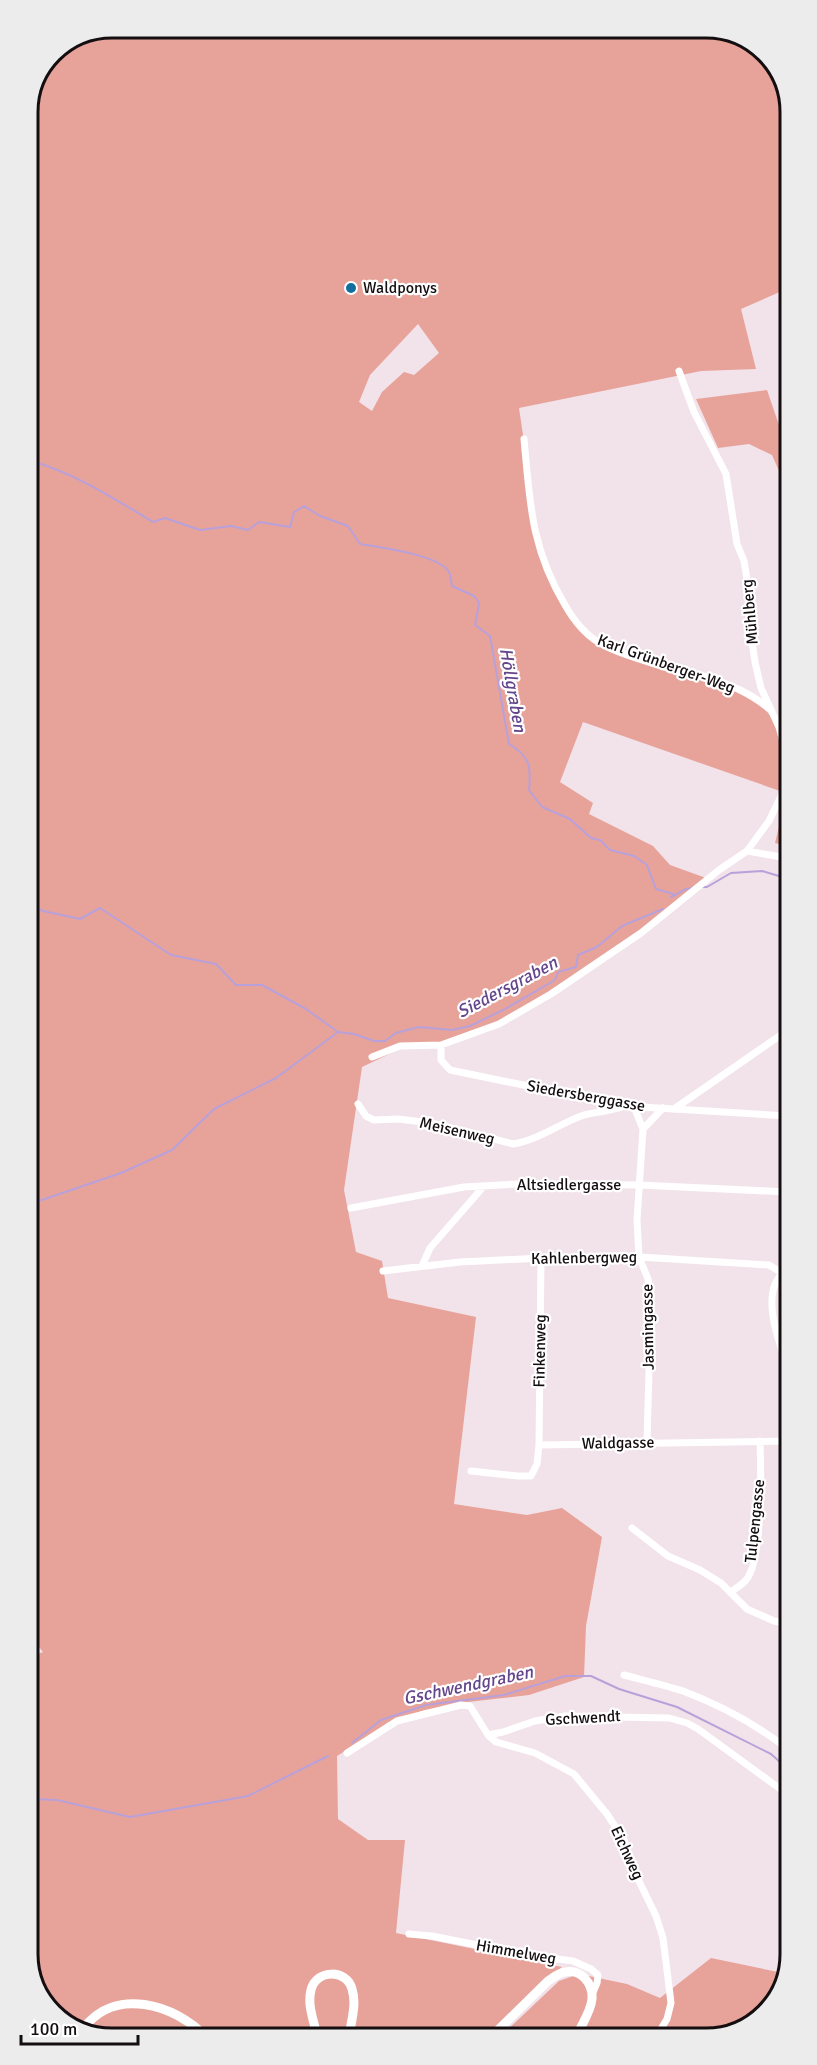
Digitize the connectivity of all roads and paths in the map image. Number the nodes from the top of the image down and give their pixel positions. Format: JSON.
{"nodes":[{"id":1,"x":679,"y":371,"type":"dead end"},
{"id":2,"x":524,"y":439,"type":"dead end"},
{"id":3,"x":770,"y":710,"type":"junction"},
{"id":4,"x":780,"y":731,"type":"edge"},
{"id":5,"x":780,"y":798,"type":"edge"},
{"id":6,"x":747,"y":851,"type":"junction"},
{"id":7,"x":780,"y":857,"type":"edge"},
{"id":8,"x":780,"y":1036,"type":"edge"},
{"id":9,"x":441,"y":1045,"type":"junction"},
{"id":10,"x":372,"y":1057,"type":"dead end"},
{"id":11,"x":358,"y":1104,"type":"dead end"},
{"id":12,"x":624,"y":1106,"type":"junction"},
{"id":13,"x":634,"y":1107,"type":"junction"},
{"id":14,"x":663,"y":1108,"type":"junction"},
{"id":15,"x":674,"y":1109,"type":"junction"},
{"id":16,"x":780,"y":1116,"type":"edge"},
{"id":17,"x":643,"y":1129,"type":"junction"},
{"id":18,"x":639,"y":1185,"type":"junction"},
{"id":19,"x":484,"y":1186,"type":"junction"},
{"id":20,"x":780,"y":1192,"type":"edge"},
{"id":21,"x":351,"y":1208,"type":"dead end"},
{"id":22,"x":639,"y":1257,"type":"junction"},
{"id":23,"x":541,"y":1258,"type":"junction"},
{"id":24,"x":422,"y":1266,"type":"junction"},
{"id":25,"x":780,"y":1270,"type":"edge"},
{"id":26,"x":383,"y":1271,"type":"dead end"},
{"id":27,"x":780,"y":1278,"type":"edge"},
{"id":28,"x":780,"y":1338,"type":"edge"},
{"id":29,"x":760,"y":1441,"type":"junction"},
{"id":30,"x":780,"y":1441,"type":"edge"},
{"id":31,"x":647,"y":1442,"type":"junction"},
{"id":32,"x":539,"y":1445,"type":"junction"},
{"id":33,"x":471,"y":1472,"type":"dead end"},
{"id":34,"x":632,"y":1528,"type":"dead end"},
{"id":35,"x":731,"y":1592,"type":"junction"},
{"id":36,"x":780,"y":1622,"type":"edge"},
{"id":37,"x":624,"y":1675,"type":"dead end"},
{"id":38,"x":488,"y":1735,"type":"junction"},
{"id":39,"x":780,"y":1743,"type":"edge"},
{"id":40,"x":347,"y":1753,"type":"dead end"},
{"id":41,"x":780,"y":1789,"type":"edge"},
{"id":42,"x":409,"y":1934,"type":"dead end"},
{"id":43,"x":592,"y":1995,"type":"junction"},
{"id":44,"x":88,"y":2024,"type":"edge"},
{"id":45,"x":195,"y":2027,"type":"edge"},
{"id":46,"x":314,"y":2027,"type":"edge"},
{"id":47,"x":350,"y":2027,"type":"edge"},
{"id":48,"x":500,"y":2028,"type":"edge"},
{"id":49,"x":580,"y":2028,"type":"edge"},
{"id":50,"x":662,"y":2028,"type":"edge"}],
"edges":[{"from":1,"to":3,"type":"street","name":"Mühlberg"},
{"from":2,"to":3,"type":"street","name":"Karl Grünberger-Weg"},
{"from":3,"to":4,"type":"street","name":"Mühlberg"},
{"from":5,"to":6,"type":"street","name":"Mühlberg"},
{"from":6,"to":7,"type":"street"},
{"from":6,"to":9,"type":"street"},
{"from":8,"to":15,"type":"street"},
{"from":9,"to":10,"type":"street"},
{"from":9,"to":12,"type":"street","name":"Siedersberggasse"},
{"from":11,"to":12,"type":"street","name":"Meisenweg"},
{"from":12,"to":13,"type":"street","name":"Siedersberggasse"},
{"from":13,"to":14,"type":"street","name":"Siedersberggasse"},
{"from":13,"to":17,"type":"street","name":"Jasmingasse"},
{"from":14,"to":15,"type":"street","name":"Siedersberggasse"},
{"from":14,"to":17,"type":"street"},
{"from":15,"to":16,"type":"street","name":"Siedersberggasse"},
{"from":17,"to":18,"type":"street","name":"Jasmingasse"},
{"from":18,"to":19,"type":"street","name":"Altsiedlergasse"},
{"from":18,"to":20,"type":"street","name":"Altsiedlergasse"},
{"from":18,"to":22,"type":"street","name":"Jasmingasse"},
{"from":19,"to":21,"type":"street","name":"Altsiedlergasse"},
{"from":19,"to":24,"type":"street"},
{"from":22,"to":23,"type":"street","name":"Kahlenbergweg"},
{"from":22,"to":25,"type":"street","name":"Kahlenbergweg"},
{"from":22,"to":31,"type":"street","name":"Jasmingasse"},
{"from":23,"to":24,"type":"street","name":"Kahlenbergweg"},
{"from":23,"to":32,"type":"street","name":"Finkenweg"},
{"from":24,"to":26,"type":"street","name":"Kahlenbergweg"},
{"from":27,"to":28,"type":"street"},
{"from":29,"to":30,"type":"street","name":"Waldgasse"},
{"from":29,"to":31,"type":"street","name":"Waldgasse"},
{"from":29,"to":35,"type":"street","name":"Tulpengasse"},
{"from":31,"to":32,"type":"street","name":"Waldgasse"},
{"from":32,"to":33,"type":"street"},
{"from":34,"to":35,"type":"street"},
{"from":35,"to":36,"type":"street"},
{"from":37,"to":39,"type":"street"},
{"from":38,"to":40,"type":"street"},
{"from":38,"to":41,"type":"street","name":"Gschwendt"},
{"from":38,"to":50,"type":"street","name":"Eichweg"},
{"from":42,"to":43,"type":"street","name":"Himmelweg"},
{"from":43,"to":48,"type":"street"},
{"from":43,"to":49,"type":"street"},
{"from":44,"to":45,"type":"street"},
{"from":46,"to":47,"type":"street"}]}
